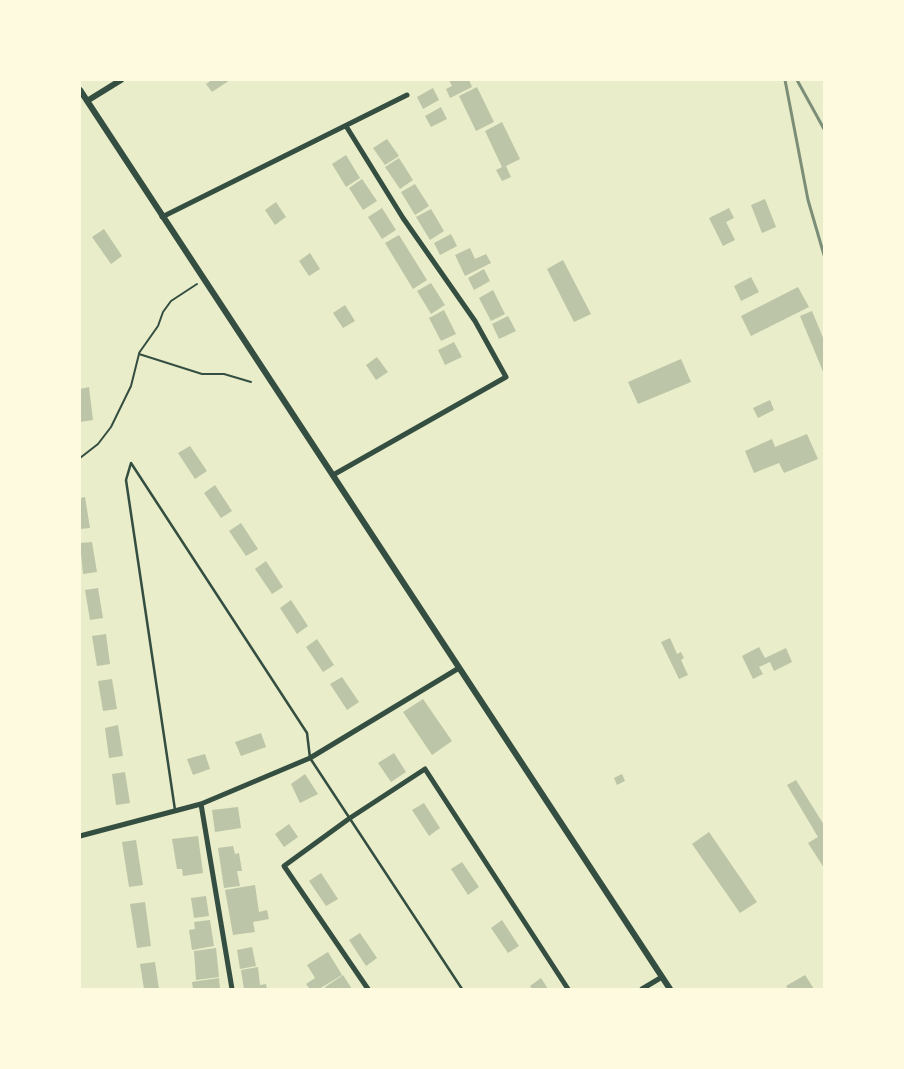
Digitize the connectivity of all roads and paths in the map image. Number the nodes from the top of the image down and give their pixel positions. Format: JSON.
{"nodes":[{"id":1,"x":121,"y":80,"type":"edge"},
{"id":2,"x":80,"y":90,"type":"edge"},
{"id":3,"x":407,"y":95,"type":"dead end"},
{"id":4,"x":87,"y":101,"type":"junction"},
{"id":5,"x":346,"y":126,"type":"junction"},
{"id":6,"x":162,"y":217,"type":"junction"},
{"id":7,"x":203,"y":280,"type":"junction"},
{"id":8,"x":139,"y":354,"type":"junction"},
{"id":9,"x":251,"y":382,"type":"dead end"},
{"id":10,"x":80,"y":458,"type":"edge"},
{"id":11,"x":333,"y":476,"type":"junction"},
{"id":12,"x":459,"y":668,"type":"junction"},
{"id":13,"x":310,"y":758,"type":"junction"},
{"id":14,"x":201,"y":804,"type":"junction"},
{"id":15,"x":175,"y":811,"type":"junction"},
{"id":16,"x":350,"y":818,"type":"junction"},
{"id":17,"x":80,"y":836,"type":"edge"},
{"id":18,"x":662,"y":977,"type":"junction"},
{"id":19,"x":232,"y":989,"type":"edge"},
{"id":20,"x":368,"y":989,"type":"edge"},
{"id":21,"x":462,"y":989,"type":"edge"},
{"id":22,"x":568,"y":989,"type":"edge"},
{"id":23,"x":642,"y":989,"type":"edge"},
{"id":24,"x":670,"y":989,"type":"edge"}],
"edges":[{"from":1,"to":4,"type":"street"},
{"from":2,"to":4,"type":"street"},
{"from":3,"to":5,"type":"street"},
{"from":4,"to":6,"type":"street"},
{"from":5,"to":6,"type":"street"},
{"from":5,"to":11,"type":"street"},
{"from":6,"to":7,"type":"street"},
{"from":7,"to":8,"type":"path"},
{"from":7,"to":11,"type":"street"},
{"from":8,"to":9,"type":"path"},
{"from":8,"to":10,"type":"path"},
{"from":11,"to":12,"type":"street"},
{"from":12,"to":13,"type":"street"},
{"from":12,"to":18,"type":"street"},
{"from":13,"to":14,"type":"street"},
{"from":13,"to":15,"type":"lane"},
{"from":13,"to":16,"type":"lane"},
{"from":14,"to":15,"type":"street"},
{"from":14,"to":19,"type":"street"},
{"from":15,"to":17,"type":"street"},
{"from":16,"to":20,"type":"street"},
{"from":16,"to":21,"type":"lane"},
{"from":16,"to":22,"type":"street"},
{"from":18,"to":23,"type":"street"},
{"from":18,"to":24,"type":"street"}]}
